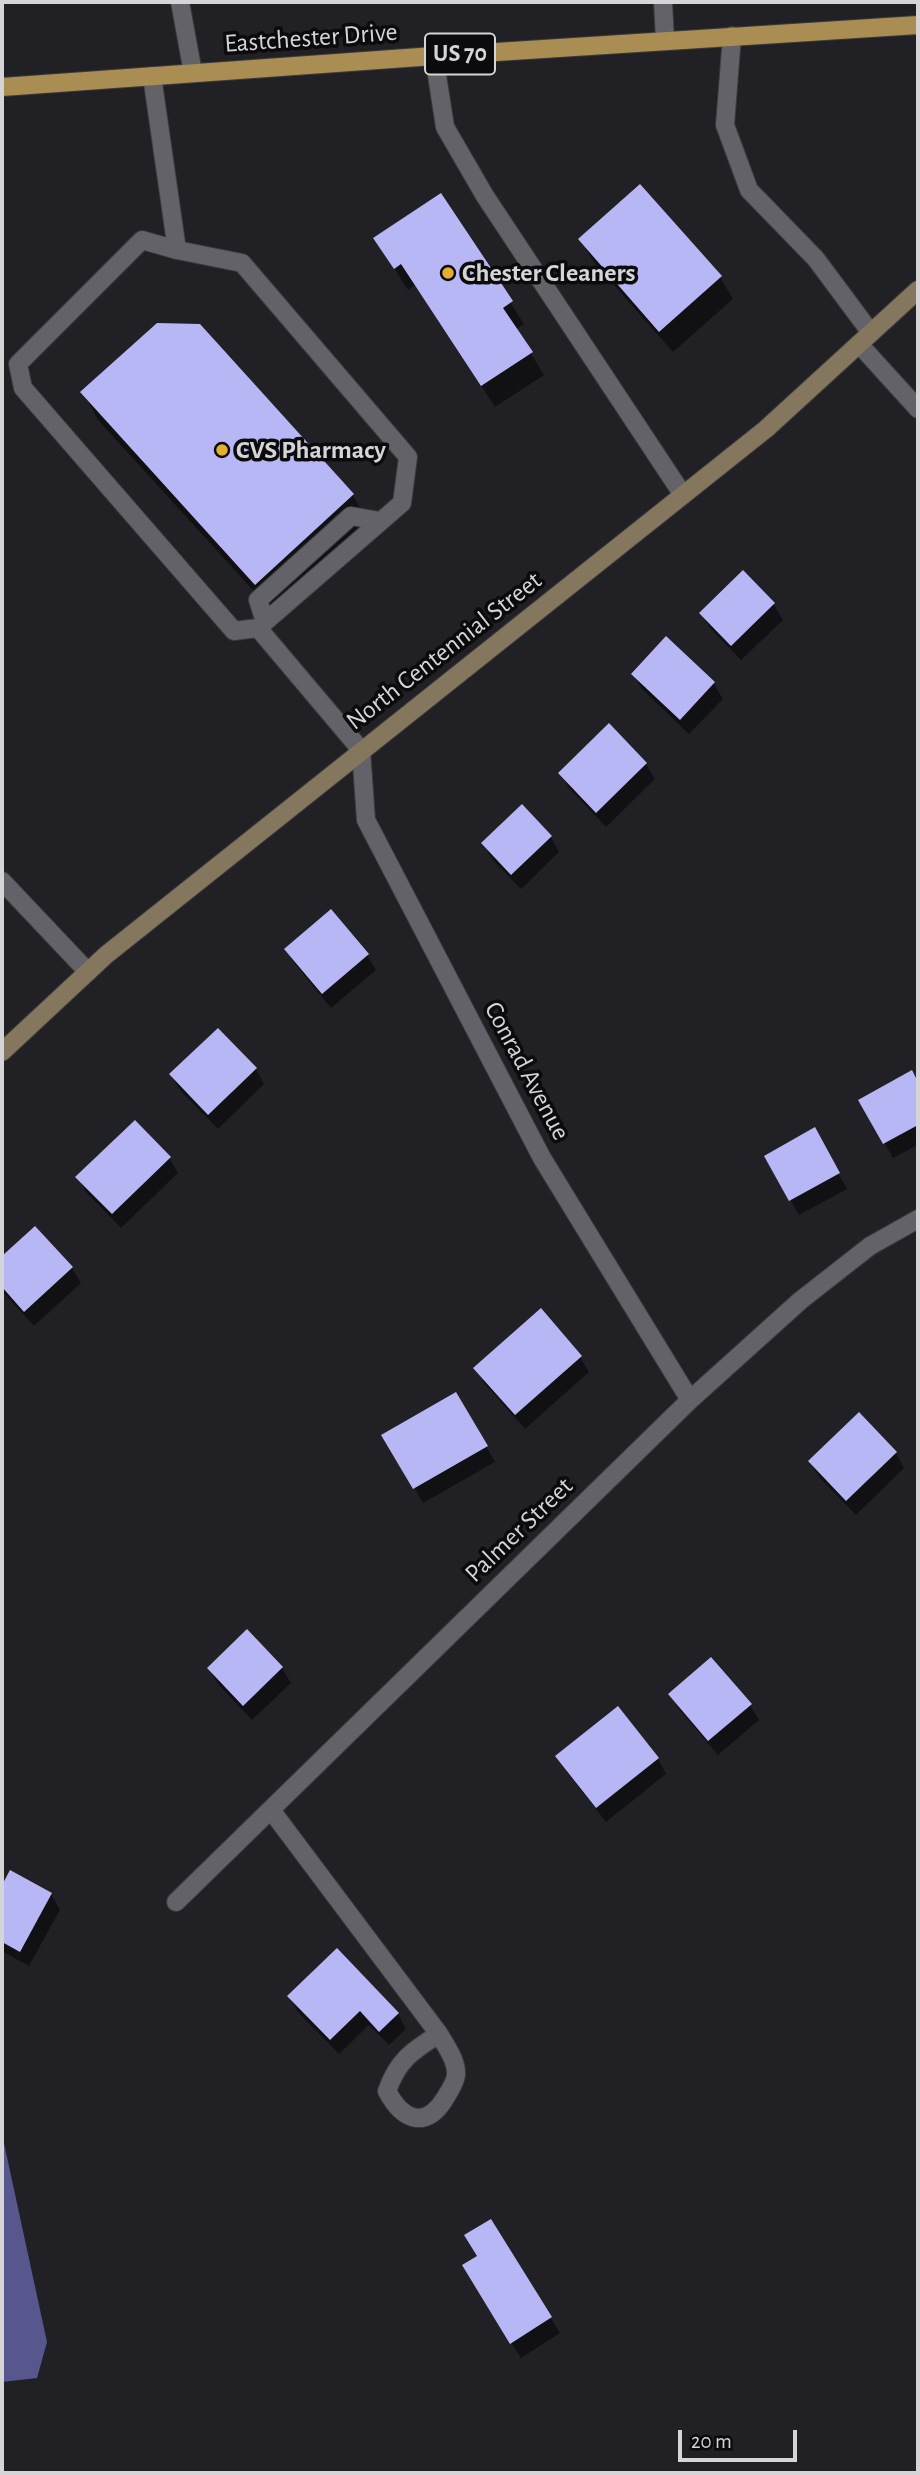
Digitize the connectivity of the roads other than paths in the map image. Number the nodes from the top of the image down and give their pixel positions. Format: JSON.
{"nodes":[{"id":1,"x":180,"y":2,"type":"edge"},
{"id":2,"x":663,"y":2,"type":"edge"},
{"id":3,"x":918,"y":24,"type":"edge"},
{"id":4,"x":898,"y":26,"type":"junction"},
{"id":5,"x":732,"y":36,"type":"junction"},
{"id":6,"x":918,"y":39,"type":"edge"},
{"id":7,"x":666,"y":40,"type":"junction"},
{"id":8,"x":434,"y":56,"type":"junction"},
{"id":9,"x":192,"y":73,"type":"junction"},
{"id":10,"x":152,"y":76,"type":"junction"},
{"id":11,"x":2,"y":87,"type":"edge"},
{"id":12,"x":177,"y":250,"type":"junction"},
{"id":13,"x":918,"y":290,"type":"edge"},
{"id":14,"x":865,"y":338,"type":"junction"},
{"id":15,"x":918,"y":409,"type":"edge"},
{"id":16,"x":683,"y":495,"type":"junction"},
{"id":17,"x":262,"y":625,"type":"junction"},
{"id":18,"x":361,"y":750,"type":"junction"},
{"id":19,"x":2,"y":881,"type":"edge"},
{"id":20,"x":88,"y":972,"type":"junction"},
{"id":21,"x":2,"y":1052,"type":"edge"},
{"id":22,"x":918,"y":1219,"type":"edge"},
{"id":23,"x":690,"y":1400,"type":"junction"},
{"id":24,"x":271,"y":1810,"type":"junction"},
{"id":25,"x":176,"y":1902,"type":"dead end"},
{"id":26,"x":439,"y":2034,"type":"junction"}],
"edges":[{"from":1,"to":9,"type":"street"},
{"from":2,"to":7,"type":"street"},
{"from":3,"to":4,"type":"main road","name":"Eastchester Drive","number":"US 70"},
{"from":4,"to":5,"type":"main road","name":"Eastchester Drive","number":"US 70"},
{"from":4,"to":6,"type":"main road"},
{"from":5,"to":7,"type":"main road","name":"Eastchester Drive","number":"US 70"},
{"from":5,"to":14,"type":"street"},
{"from":7,"to":8,"type":"main road","name":"Eastchester Drive","number":"US 70"},
{"from":8,"to":9,"type":"main road","name":"Eastchester Drive","number":"US 70"},
{"from":8,"to":16,"type":"street"},
{"from":9,"to":10,"type":"main road","name":"Eastchester Drive","number":"US 70"},
{"from":10,"to":11,"type":"main road","name":"Eastchester Drive","number":"US 70"},
{"from":10,"to":12,"type":"street"},
{"from":12,"to":17,"type":"street"},
{"from":12,"to":17,"type":"street"},
{"from":13,"to":14,"type":"street","name":"North Centennial Street"},
{"from":14,"to":15,"type":"street"},
{"from":14,"to":16,"type":"street","name":"North Centennial Street"},
{"from":16,"to":18,"type":"street","name":"North Centennial Street"},
{"from":17,"to":18,"type":"street"},
{"from":18,"to":20,"type":"street","name":"North Centennial Street"},
{"from":18,"to":23,"type":"street","name":"Conrad Avenue"},
{"from":19,"to":20,"type":"street"},
{"from":20,"to":21,"type":"street","name":"North Centennial Street"},
{"from":22,"to":23,"type":"street","name":"Palmer Street"},
{"from":23,"to":24,"type":"street","name":"Palmer Street"},
{"from":24,"to":25,"type":"street","name":"Palmer Street"},
{"from":24,"to":26,"type":"street"},
{"from":26,"to":26,"type":"street"}]}
